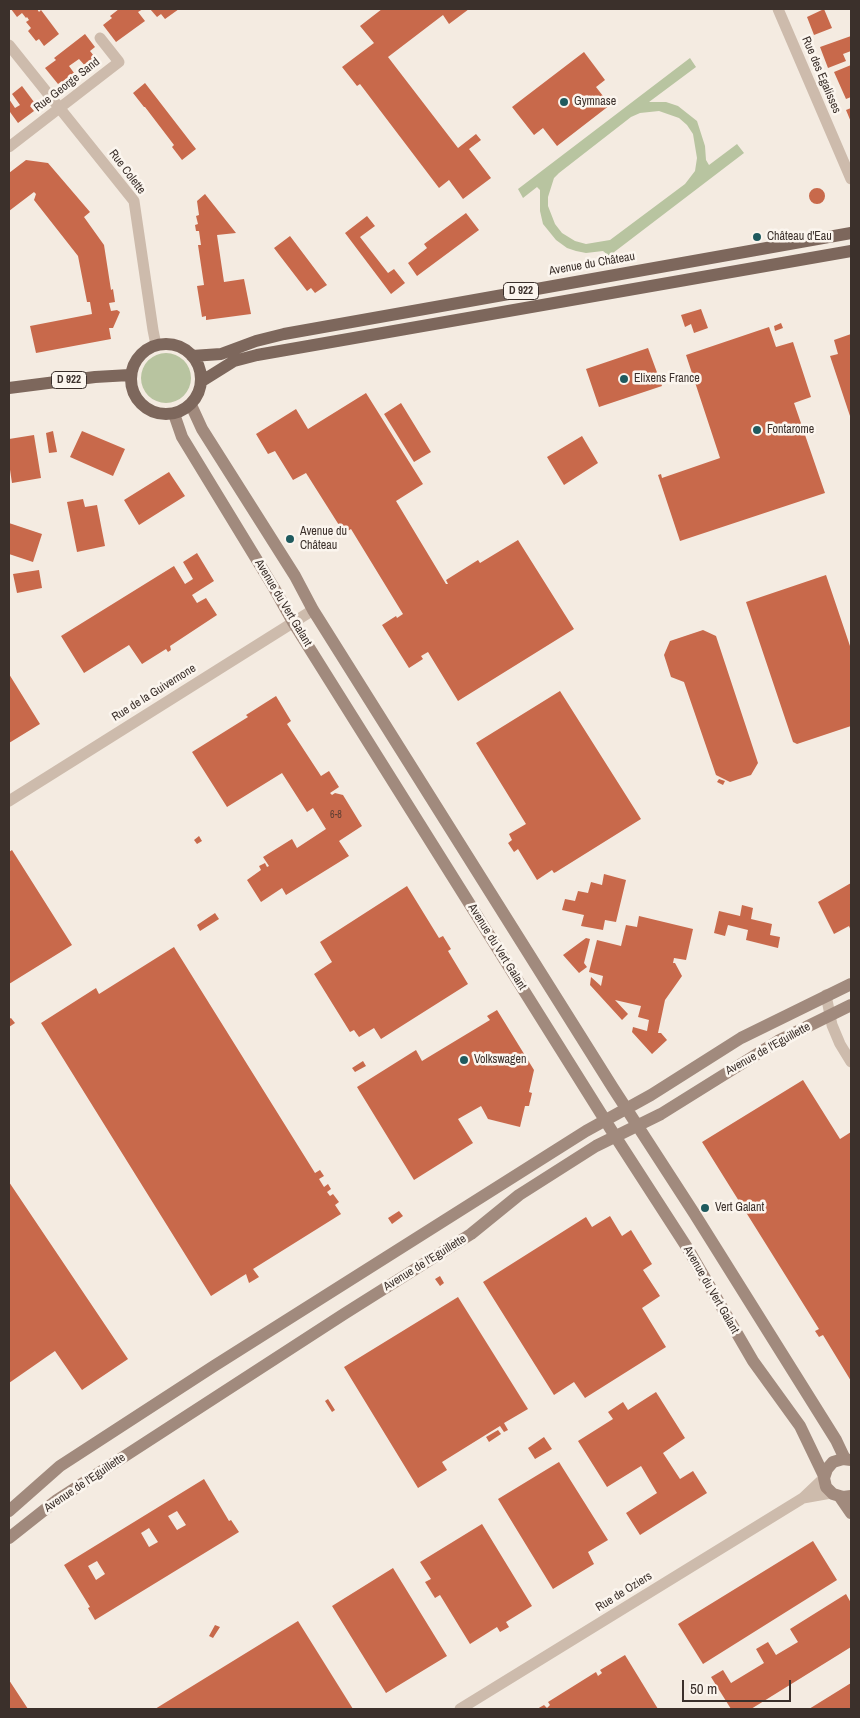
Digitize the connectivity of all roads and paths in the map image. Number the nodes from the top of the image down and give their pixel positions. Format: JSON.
{"nodes":[{"id":1,"x":778,"y":9,"type":"edge"},
{"id":2,"x":100,"y":38,"type":"dead end"},
{"id":3,"x":9,"y":45,"type":"edge"},
{"id":4,"x":58,"y":108,"type":"junction"},
{"id":5,"x":9,"y":147,"type":"edge"},
{"id":6,"x":851,"y":179,"type":"edge"},
{"id":7,"x":851,"y":232,"type":"edge"},
{"id":8,"x":851,"y":251,"type":"edge"},
{"id":9,"x":156,"y":345,"type":"junction"},
{"id":10,"x":192,"y":356,"type":"junction"},
{"id":11,"x":130,"y":376,"type":"junction"},
{"id":12,"x":202,"y":381,"type":"junction"},
{"id":13,"x":9,"y":388,"type":"edge"},
{"id":14,"x":191,"y":405,"type":"junction"},
{"id":15,"x":174,"y":414,"type":"junction"},
{"id":16,"x":313,"y":610,"type":"junction"},
{"id":17,"x":293,"y":622,"type":"junction"},
{"id":18,"x":9,"y":801,"type":"edge"},
{"id":19,"x":851,"y":984,"type":"edge"},
{"id":20,"x":826,"y":995,"type":"junction"},
{"id":21,"x":851,"y":1005,"type":"edge"},
{"id":22,"x":829,"y":1016,"type":"junction"},
{"id":23,"x":851,"y":1062,"type":"edge"},
{"id":24,"x":626,"y":1109,"type":"junction"},
{"id":25,"x":604,"y":1120,"type":"junction"},
{"id":26,"x":638,"y":1126,"type":"junction"},
{"id":27,"x":615,"y":1136,"type":"junction"},
{"id":28,"x":848,"y":1460,"type":"edge"},
{"id":29,"x":824,"y":1477,"type":"junction"},
{"id":30,"x":841,"y":1495,"type":"edge"},
{"id":31,"x":803,"y":1498,"type":"junction"},
{"id":32,"x":9,"y":1511,"type":"edge"},
{"id":33,"x":851,"y":1513,"type":"edge"},
{"id":34,"x":9,"y":1538,"type":"edge"},
{"id":35,"x":460,"y":1709,"type":"edge"}],
"edges":[{"from":1,"to":6,"type":"street","name":"Rue des Egalisses"},
{"from":2,"to":4,"type":"street","name":"Rue George Sand"},
{"from":3,"to":4,"type":"street","name":"Rue Colette"},
{"from":4,"to":5,"type":"street","name":"Rue George Sand"},
{"from":4,"to":9,"type":"street","name":"Rue Colette"},
{"from":7,"to":10,"type":"main road","name":"Avenue du Château","number":"D 922"},
{"from":8,"to":12,"type":"main road","number":"D 922"},
{"from":9,"to":10,"type":"main road"},
{"from":9,"to":11,"type":"main road"},
{"from":10,"to":12,"type":"main road"},
{"from":11,"to":13,"type":"main road","number":"D 922"},
{"from":11,"to":15,"type":"main road"},
{"from":12,"to":14,"type":"main road"},
{"from":14,"to":15,"type":"main road"},
{"from":14,"to":16,"type":"street","name":"Avenue du Vert Galant"},
{"from":15,"to":17,"type":"street","name":"Avenue du Vert Galant"},
{"from":16,"to":17,"type":"street","name":"Rue de la Guivernone"},
{"from":16,"to":24,"type":"street","name":"Avenue du Vert Galant"},
{"from":17,"to":18,"type":"street","name":"Rue de la Guivernone"},
{"from":17,"to":25,"type":"street","name":"Avenue du Vert Galant"},
{"from":19,"to":20,"type":"street","name":"Avenue de l'Eguillette"},
{"from":20,"to":22,"type":"street"},
{"from":20,"to":24,"type":"street","name":"Avenue de l'Eguillette"},
{"from":21,"to":22,"type":"street","name":"Avenue de l'Eguillette"},
{"from":22,"to":23,"type":"street"},
{"from":22,"to":26,"type":"street","name":"Avenue de l'Eguillette"},
{"from":24,"to":25,"type":"street","name":"Avenue de l'Eguillette"},
{"from":24,"to":26,"type":"street","name":"Avenue du Vert Galant"},
{"from":25,"to":27,"type":"street","name":"Avenue du Vert Galant"},
{"from":25,"to":32,"type":"street","name":"Avenue de l'Eguillette"},
{"from":26,"to":27,"type":"street","name":"Avenue de l'Eguillette"},
{"from":26,"to":28,"type":"street","name":"Avenue du Vert Galant"},
{"from":27,"to":29,"type":"street","name":"Avenue du Vert Galant"},
{"from":27,"to":34,"type":"street","name":"Avenue de l'Eguillette"},
{"from":28,"to":29,"type":"street"},
{"from":29,"to":30,"type":"street","name":"Avenue du Vert Galant"},
{"from":29,"to":31,"type":"street","name":"Rue de Oziers"},
{"from":30,"to":31,"type":"street","name":"Rue de Oziers"},
{"from":30,"to":33,"type":"street","name":"Avenue du Vert Galant"},
{"from":31,"to":35,"type":"street","name":"Rue de Oziers"}]}
